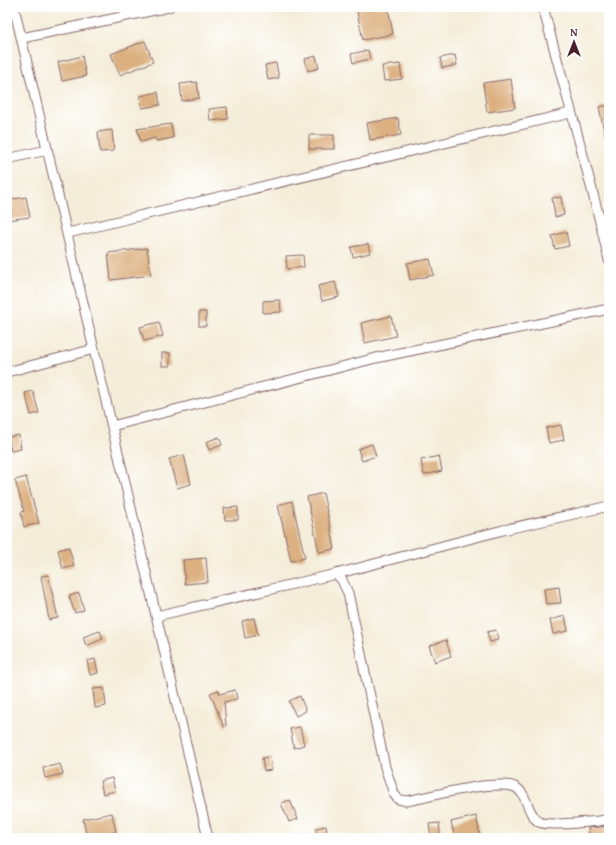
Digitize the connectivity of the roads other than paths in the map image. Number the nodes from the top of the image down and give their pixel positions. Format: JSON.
{"nodes":[{"id":1,"x":14,"y":7,"type":"edge"},
{"id":2,"x":169,"y":7,"type":"edge"},
{"id":3,"x":543,"y":7,"type":"edge"},
{"id":4,"x":22,"y":38,"type":"junction"},
{"id":5,"x":570,"y":113,"type":"junction"},
{"id":6,"x":47,"y":150,"type":"junction"},
{"id":7,"x":7,"y":159,"type":"edge"},
{"id":8,"x":68,"y":233,"type":"junction"},
{"id":9,"x":609,"y":260,"type":"edge"},
{"id":10,"x":609,"y":309,"type":"edge"},
{"id":11,"x":94,"y":350,"type":"junction"},
{"id":12,"x":7,"y":372,"type":"edge"},
{"id":13,"x":112,"y":426,"type":"junction"},
{"id":14,"x":609,"y":506,"type":"edge"},
{"id":15,"x":336,"y":574,"type":"junction"},
{"id":16,"x":156,"y":616,"type":"junction"},
{"id":17,"x":609,"y":820,"type":"edge"},
{"id":18,"x":208,"y":838,"type":"edge"}],
"edges":[{"from":1,"to":4,"type":"street"},
{"from":2,"to":4,"type":"street"},
{"from":3,"to":5,"type":"street"},
{"from":4,"to":6,"type":"street"},
{"from":5,"to":8,"type":"street"},
{"from":5,"to":9,"type":"street"},
{"from":6,"to":7,"type":"street"},
{"from":6,"to":8,"type":"street"},
{"from":8,"to":11,"type":"street"},
{"from":10,"to":13,"type":"street"},
{"from":11,"to":12,"type":"street"},
{"from":11,"to":13,"type":"street"},
{"from":13,"to":16,"type":"street"},
{"from":14,"to":15,"type":"street"},
{"from":15,"to":16,"type":"street"},
{"from":15,"to":17,"type":"street"},
{"from":16,"to":18,"type":"street"}]}
